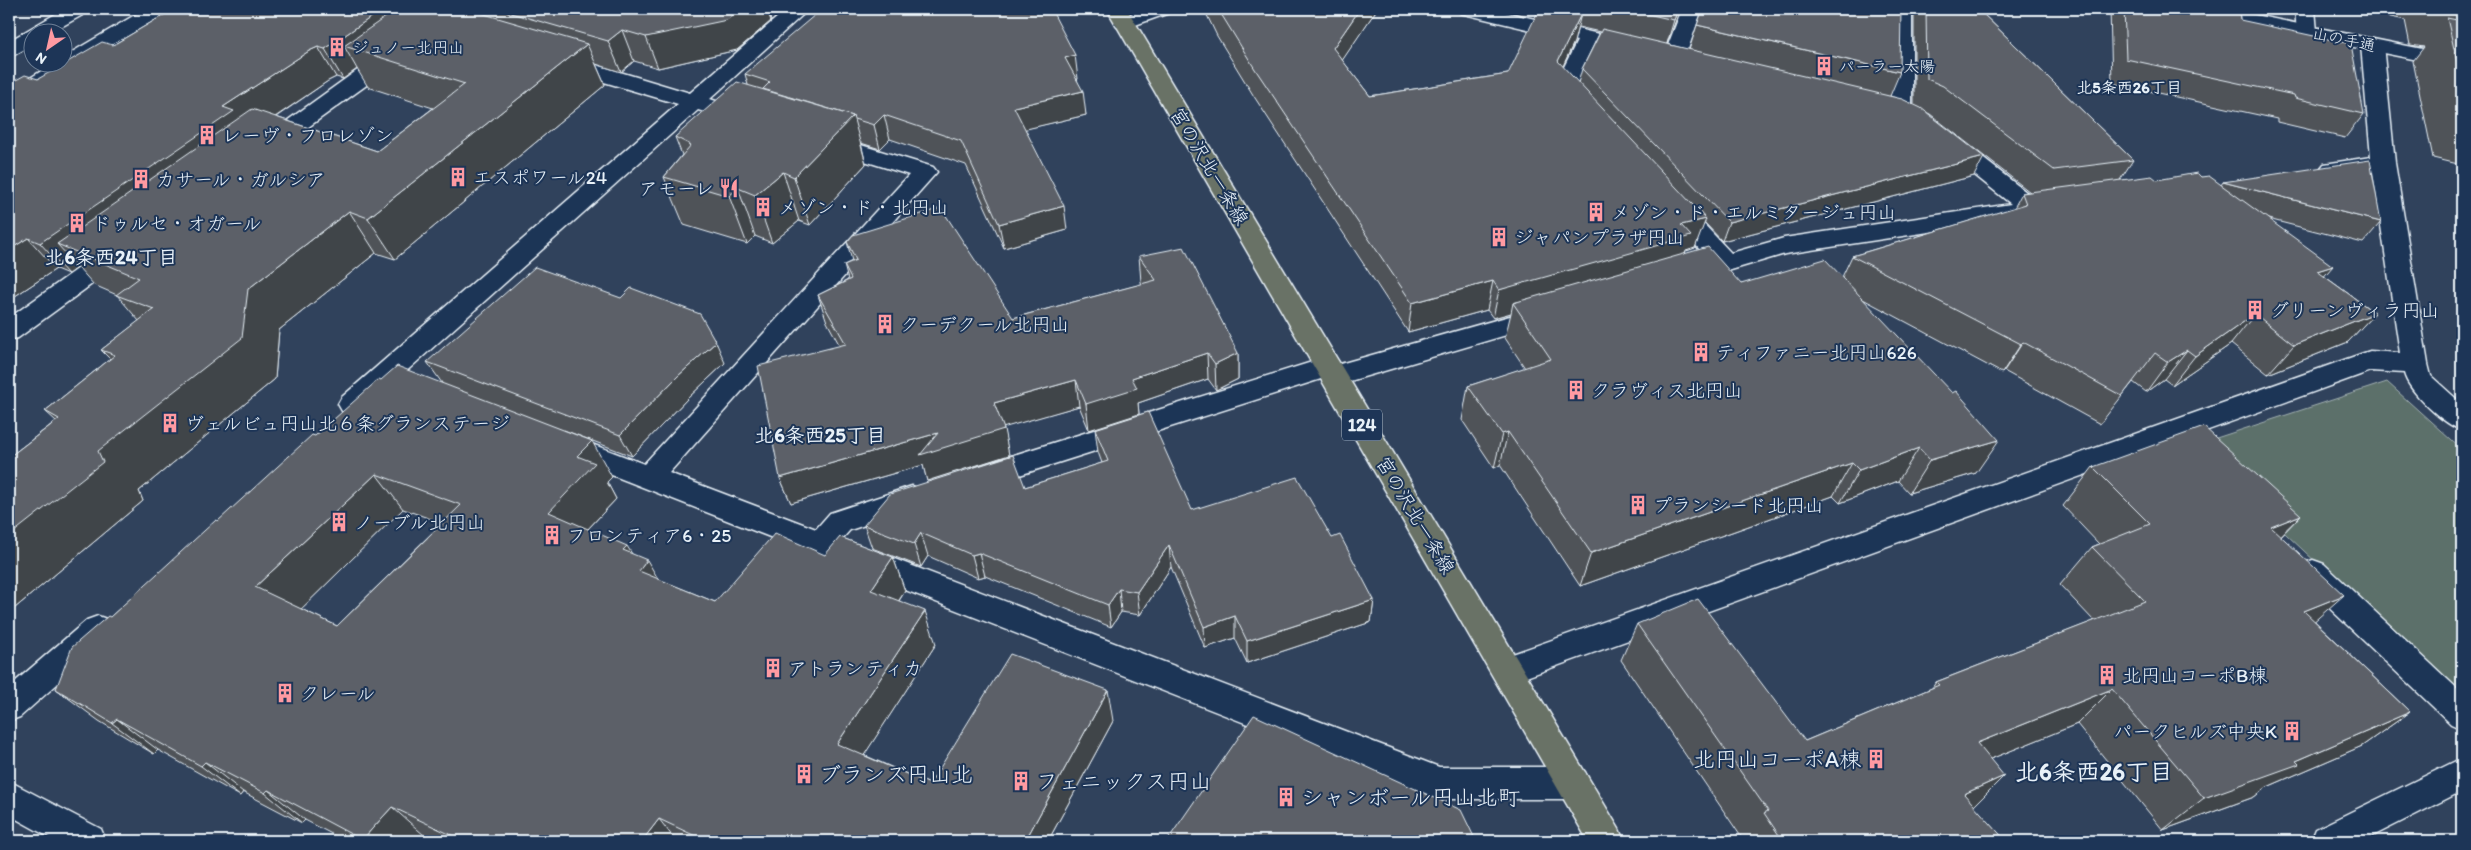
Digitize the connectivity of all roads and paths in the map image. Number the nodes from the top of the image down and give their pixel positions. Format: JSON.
{"nodes":[{"id":1,"x":79,"y":9,"type":"edge"},
{"id":2,"x":159,"y":9,"type":"edge"},
{"id":3,"x":799,"y":9,"type":"edge"},
{"id":4,"x":1162,"y":9,"type":"edge"},
{"id":5,"x":1467,"y":9,"type":"edge"},
{"id":6,"x":1692,"y":9,"type":"edge"},
{"id":7,"x":1902,"y":9,"type":"edge"},
{"id":8,"x":2196,"y":9,"type":"edge"},
{"id":9,"x":2304,"y":9,"type":"edge"},
{"id":10,"x":1121,"y":16,"type":"edge"},
{"id":11,"x":56,"y":22,"type":"edge"},
{"id":12,"x":2307,"y":32,"type":"junction"},
{"id":13,"x":1589,"y":38,"type":"junction"},
{"id":14,"x":22,"y":42,"type":"edge"},
{"id":15,"x":2372,"y":45,"type":"junction"},
{"id":16,"x":406,"y":46,"type":"edge"},
{"id":17,"x":9,"y":50,"type":"edge"},
{"id":18,"x":541,"y":56,"type":"edge"},
{"id":19,"x":2462,"y":64,"type":"edge"},
{"id":20,"x":9,"y":100,"type":"edge"},
{"id":21,"x":693,"y":102,"type":"junction"},
{"id":22,"x":729,"y":112,"type":"edge"},
{"id":23,"x":1591,"y":118,"type":"edge"},
{"id":24,"x":804,"y":135,"type":"edge"},
{"id":25,"x":252,"y":157,"type":"edge"},
{"id":26,"x":2383,"y":163,"type":"junction"},
{"id":27,"x":2312,"y":172,"type":"edge"},
{"id":28,"x":1658,"y":190,"type":"edge"},
{"id":29,"x":130,"y":244,"type":"edge"},
{"id":30,"x":1725,"y":262,"type":"junction"},
{"id":31,"x":1666,"y":280,"type":"edge"},
{"id":32,"x":1562,"y":310,"type":"edge"},
{"id":33,"x":9,"y":331,"type":"edge"},
{"id":34,"x":2415,"y":364,"type":"junction"},
{"id":35,"x":1331,"y":371,"type":"junction"},
{"id":36,"x":385,"y":375,"type":"junction"},
{"id":37,"x":417,"y":388,"type":"edge"},
{"id":38,"x":2462,"y":420,"type":"edge"},
{"id":39,"x":333,"y":421,"type":"edge"},
{"id":40,"x":2164,"y":434,"type":"junction"},
{"id":41,"x":547,"y":438,"type":"edge"},
{"id":42,"x":2186,"y":454,"type":"edge"},
{"id":43,"x":649,"y":477,"type":"junction"},
{"id":44,"x":821,"y":545,"type":"junction"},
{"id":45,"x":2295,"y":557,"type":"edge"},
{"id":46,"x":112,"y":616,"type":"edge"},
{"id":47,"x":1507,"y":670,"type":"junction"},
{"id":48,"x":9,"y":708,"type":"edge"},
{"id":49,"x":2462,"y":714,"type":"edge"},
{"id":50,"x":2462,"y":774,"type":"edge"},
{"id":51,"x":1573,"y":783,"type":"junction"},
{"id":52,"x":9,"y":797,"type":"edge"},
{"id":53,"x":89,"y":841,"type":"edge"},
{"id":54,"x":1607,"y":841,"type":"edge"},
{"id":55,"x":2328,"y":841,"type":"edge"}],
"edges":[{"from":1,"to":11,"type":"street"},
{"from":2,"to":20,"type":"street"},
{"from":3,"to":21,"type":"street"},
{"from":4,"to":10,"type":"street"},
{"from":5,"to":13,"type":"street"},
{"from":6,"to":13,"type":"street"},
{"from":7,"to":30,"type":"street"},
{"from":8,"to":12,"type":"street","name":"山の手通"},
{"from":9,"to":12,"type":"street"},
{"from":10,"to":35,"type":"main road","name":"宮の沢北一条線","number":"124"},
{"from":12,"to":15,"type":"street","name":"山の手通"},
{"from":13,"to":23,"type":"street"},
{"from":14,"to":17,"type":"street"},
{"from":15,"to":19,"type":"street","name":"山の手通"},
{"from":15,"to":26,"type":"street"},
{"from":16,"to":25,"type":"street"},
{"from":18,"to":21,"type":"street"},
{"from":21,"to":22,"type":"street"},
{"from":21,"to":36,"type":"street"},
{"from":24,"to":43,"type":"street"},
{"from":26,"to":27,"type":"street"},
{"from":26,"to":34,"type":"street"},
{"from":28,"to":30,"type":"street"},
{"from":29,"to":33,"type":"street"},
{"from":30,"to":31,"type":"street"},
{"from":32,"to":35,"type":"street"},
{"from":34,"to":38,"type":"street"},
{"from":34,"to":40,"type":"street"},
{"from":35,"to":44,"type":"street"},
{"from":35,"to":47,"type":"main road","name":"宮の沢北一条線","number":"124"},
{"from":36,"to":37,"type":"street"},
{"from":36,"to":39,"type":"street"},
{"from":40,"to":42,"type":"street"},
{"from":40,"to":47,"type":"street"},
{"from":41,"to":43,"type":"street"},
{"from":43,"to":44,"type":"street"},
{"from":44,"to":51,"type":"street"},
{"from":45,"to":49,"type":"street"},
{"from":46,"to":48,"type":"street"},
{"from":47,"to":51,"type":"main road","name":"宮の沢北一条線","number":"124"},
{"from":50,"to":55,"type":"street"},
{"from":51,"to":54,"type":"main road","name":"宮の沢北一条線","number":"124"},
{"from":52,"to":53,"type":"street"}]}
